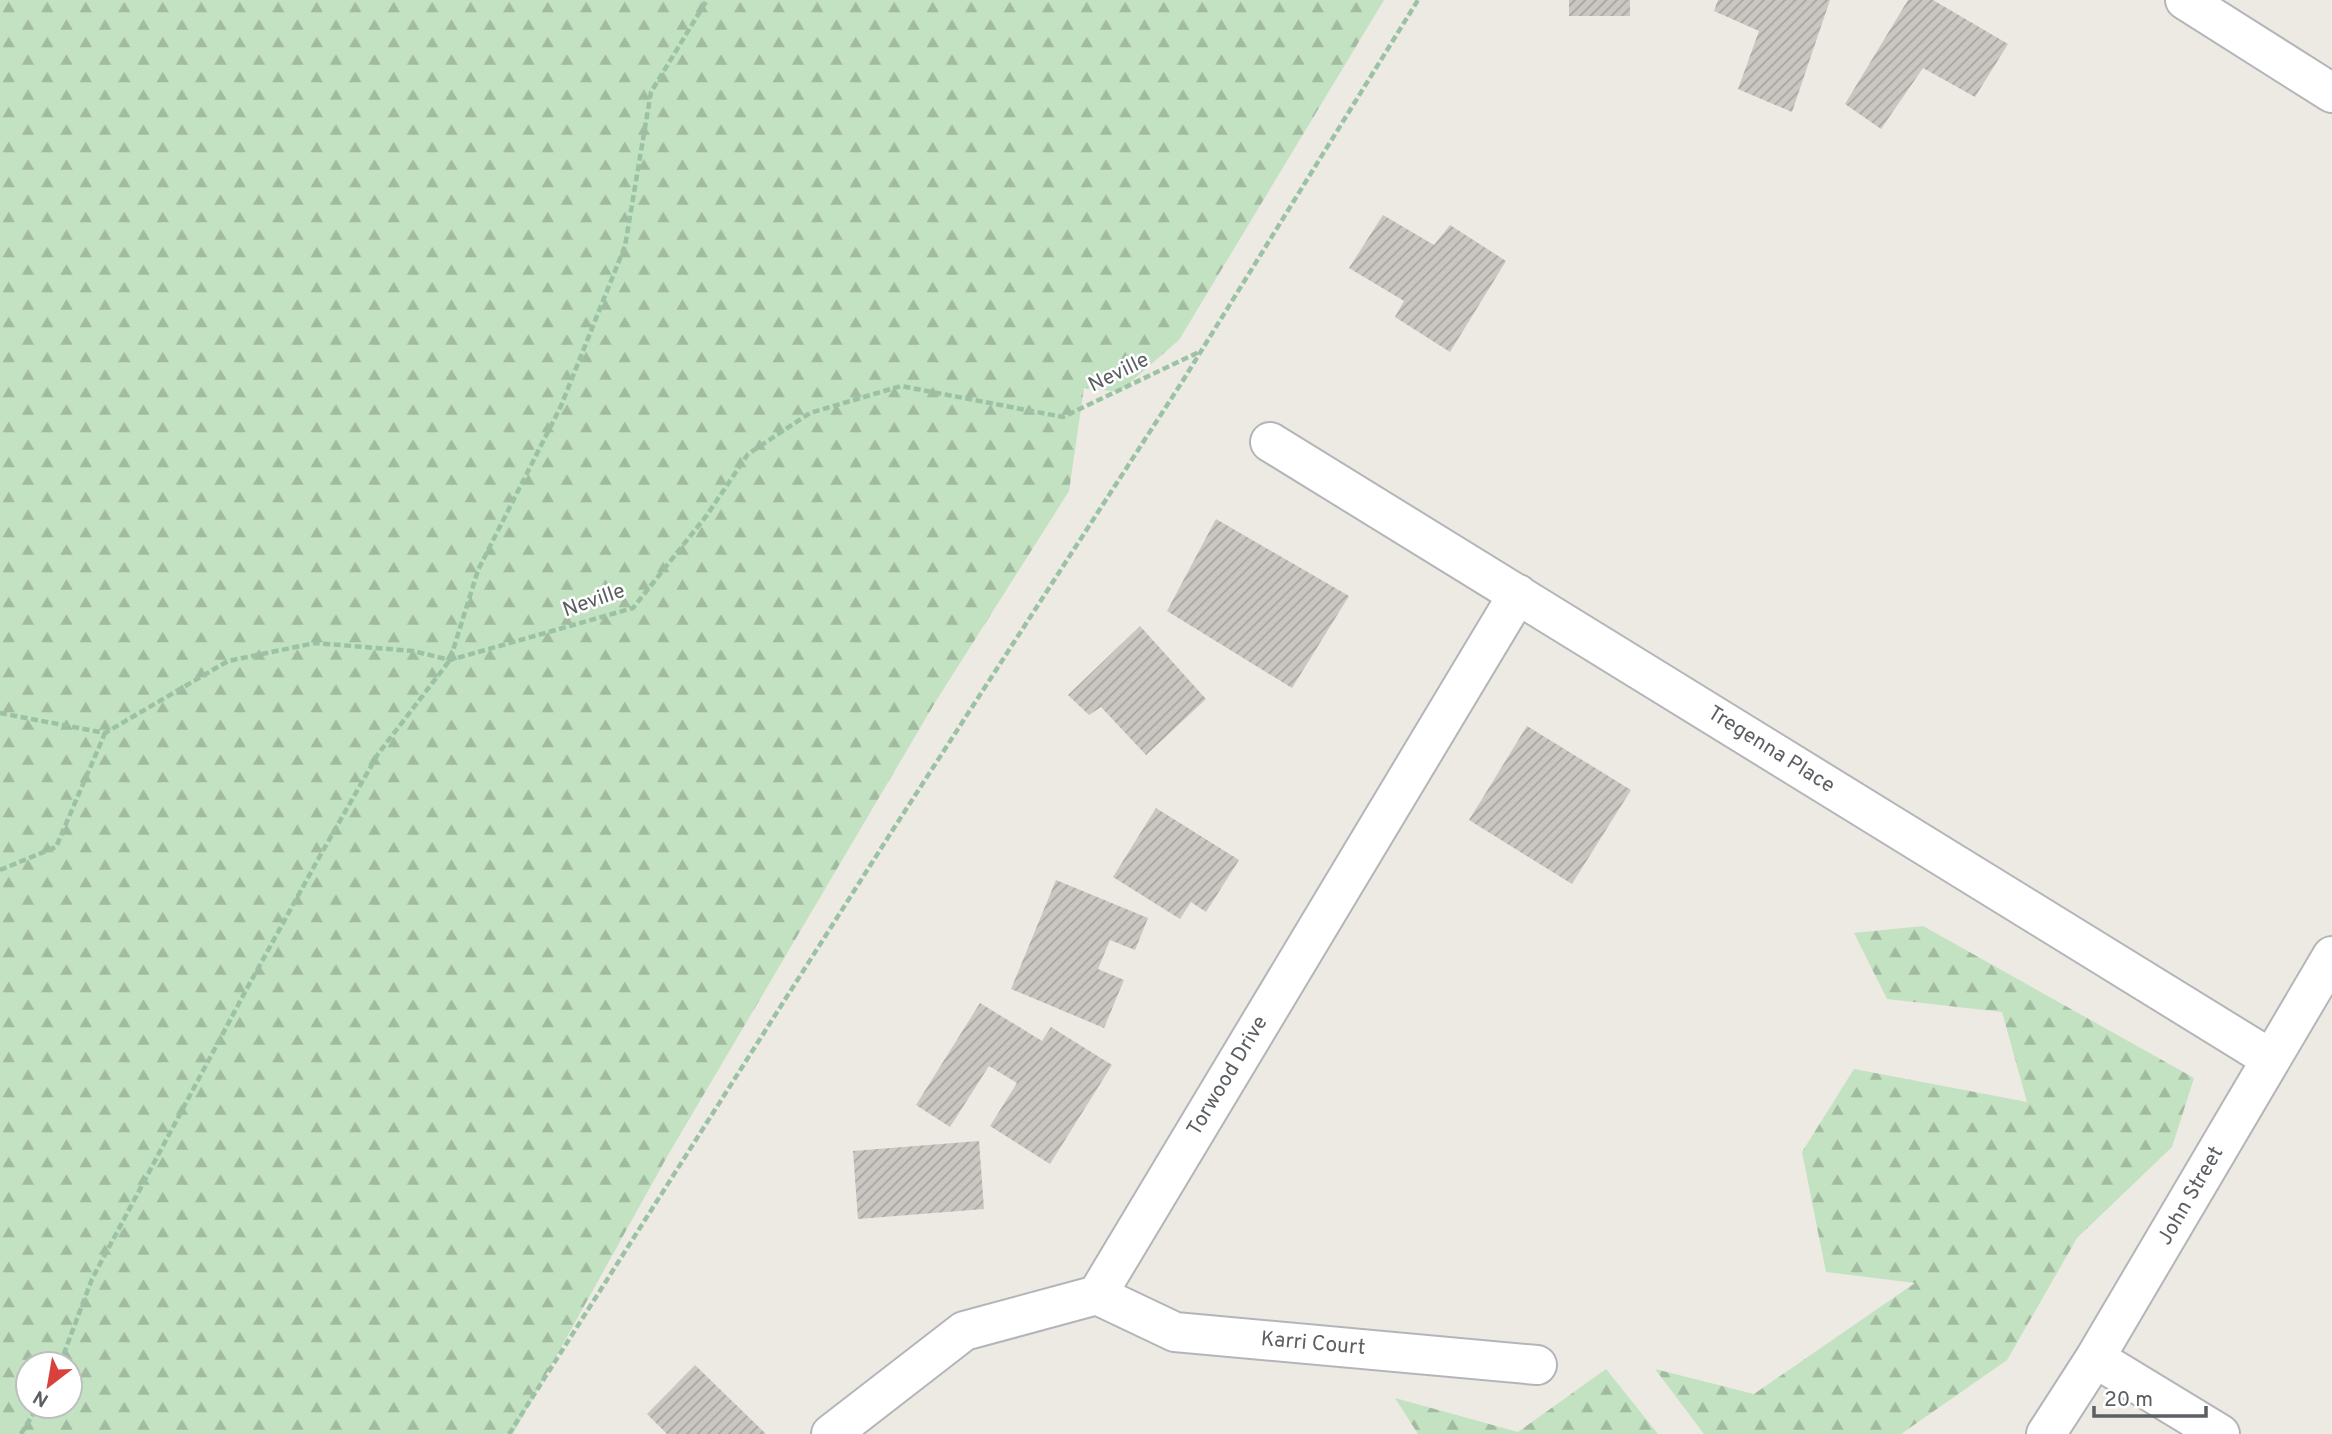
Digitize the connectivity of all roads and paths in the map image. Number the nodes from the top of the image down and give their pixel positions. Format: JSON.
{"nodes":[{"id":1,"x":706,"y":0,"type":"edge"},
{"id":2,"x":1418,"y":0,"type":"edge"},
{"id":3,"x":2185,"y":0,"type":"edge"},
{"id":4,"x":2332,"y":93,"type":"edge"},
{"id":5,"x":1202,"y":350,"type":"junction"},
{"id":6,"x":1270,"y":442,"type":"dead end"},
{"id":7,"x":1518,"y":594,"type":"junction"},
{"id":8,"x":450,"y":660,"type":"junction"},
{"id":9,"x":0,"y":713,"type":"edge"},
{"id":10,"x":105,"y":733,"type":"junction"},
{"id":11,"x":0,"y":870,"type":"edge"},
{"id":12,"x":2332,"y":956,"type":"edge"},
{"id":13,"x":2271,"y":1059,"type":"junction"},
{"id":14,"x":1097,"y":1295,"type":"junction"},
{"id":15,"x":65,"y":1350,"type":"edge"},
{"id":16,"x":2095,"y":1358,"type":"junction"},
{"id":17,"x":1536,"y":1365,"type":"dead end"},
{"id":18,"x":509,"y":1434,"type":"edge"},
{"id":19,"x":831,"y":1434,"type":"edge"},
{"id":20,"x":2046,"y":1434,"type":"edge"},
{"id":21,"x":2220,"y":1434,"type":"edge"}],
"edges":[{"from":1,"to":8,"type":"path"},
{"from":2,"to":5,"type":"path"},
{"from":3,"to":4,"type":"street"},
{"from":5,"to":8,"type":"path","name":"Neville"},
{"from":5,"to":18,"type":"path"},
{"from":6,"to":7,"type":"street","name":"Tregenna Place"},
{"from":7,"to":13,"type":"street","name":"Tregenna Place"},
{"from":7,"to":14,"type":"street","name":"Torwood Drive"},
{"from":8,"to":10,"type":"path","name":"Neville"},
{"from":8,"to":15,"type":"path"},
{"from":9,"to":10,"type":"path"},
{"from":10,"to":11,"type":"path"},
{"from":12,"to":13,"type":"street","name":"John Street"},
{"from":13,"to":16,"type":"street","name":"John Street"},
{"from":14,"to":17,"type":"street","name":"Karri Court"},
{"from":14,"to":19,"type":"street"},
{"from":16,"to":20,"type":"street","name":"John Street"},
{"from":16,"to":21,"type":"street"}]}
